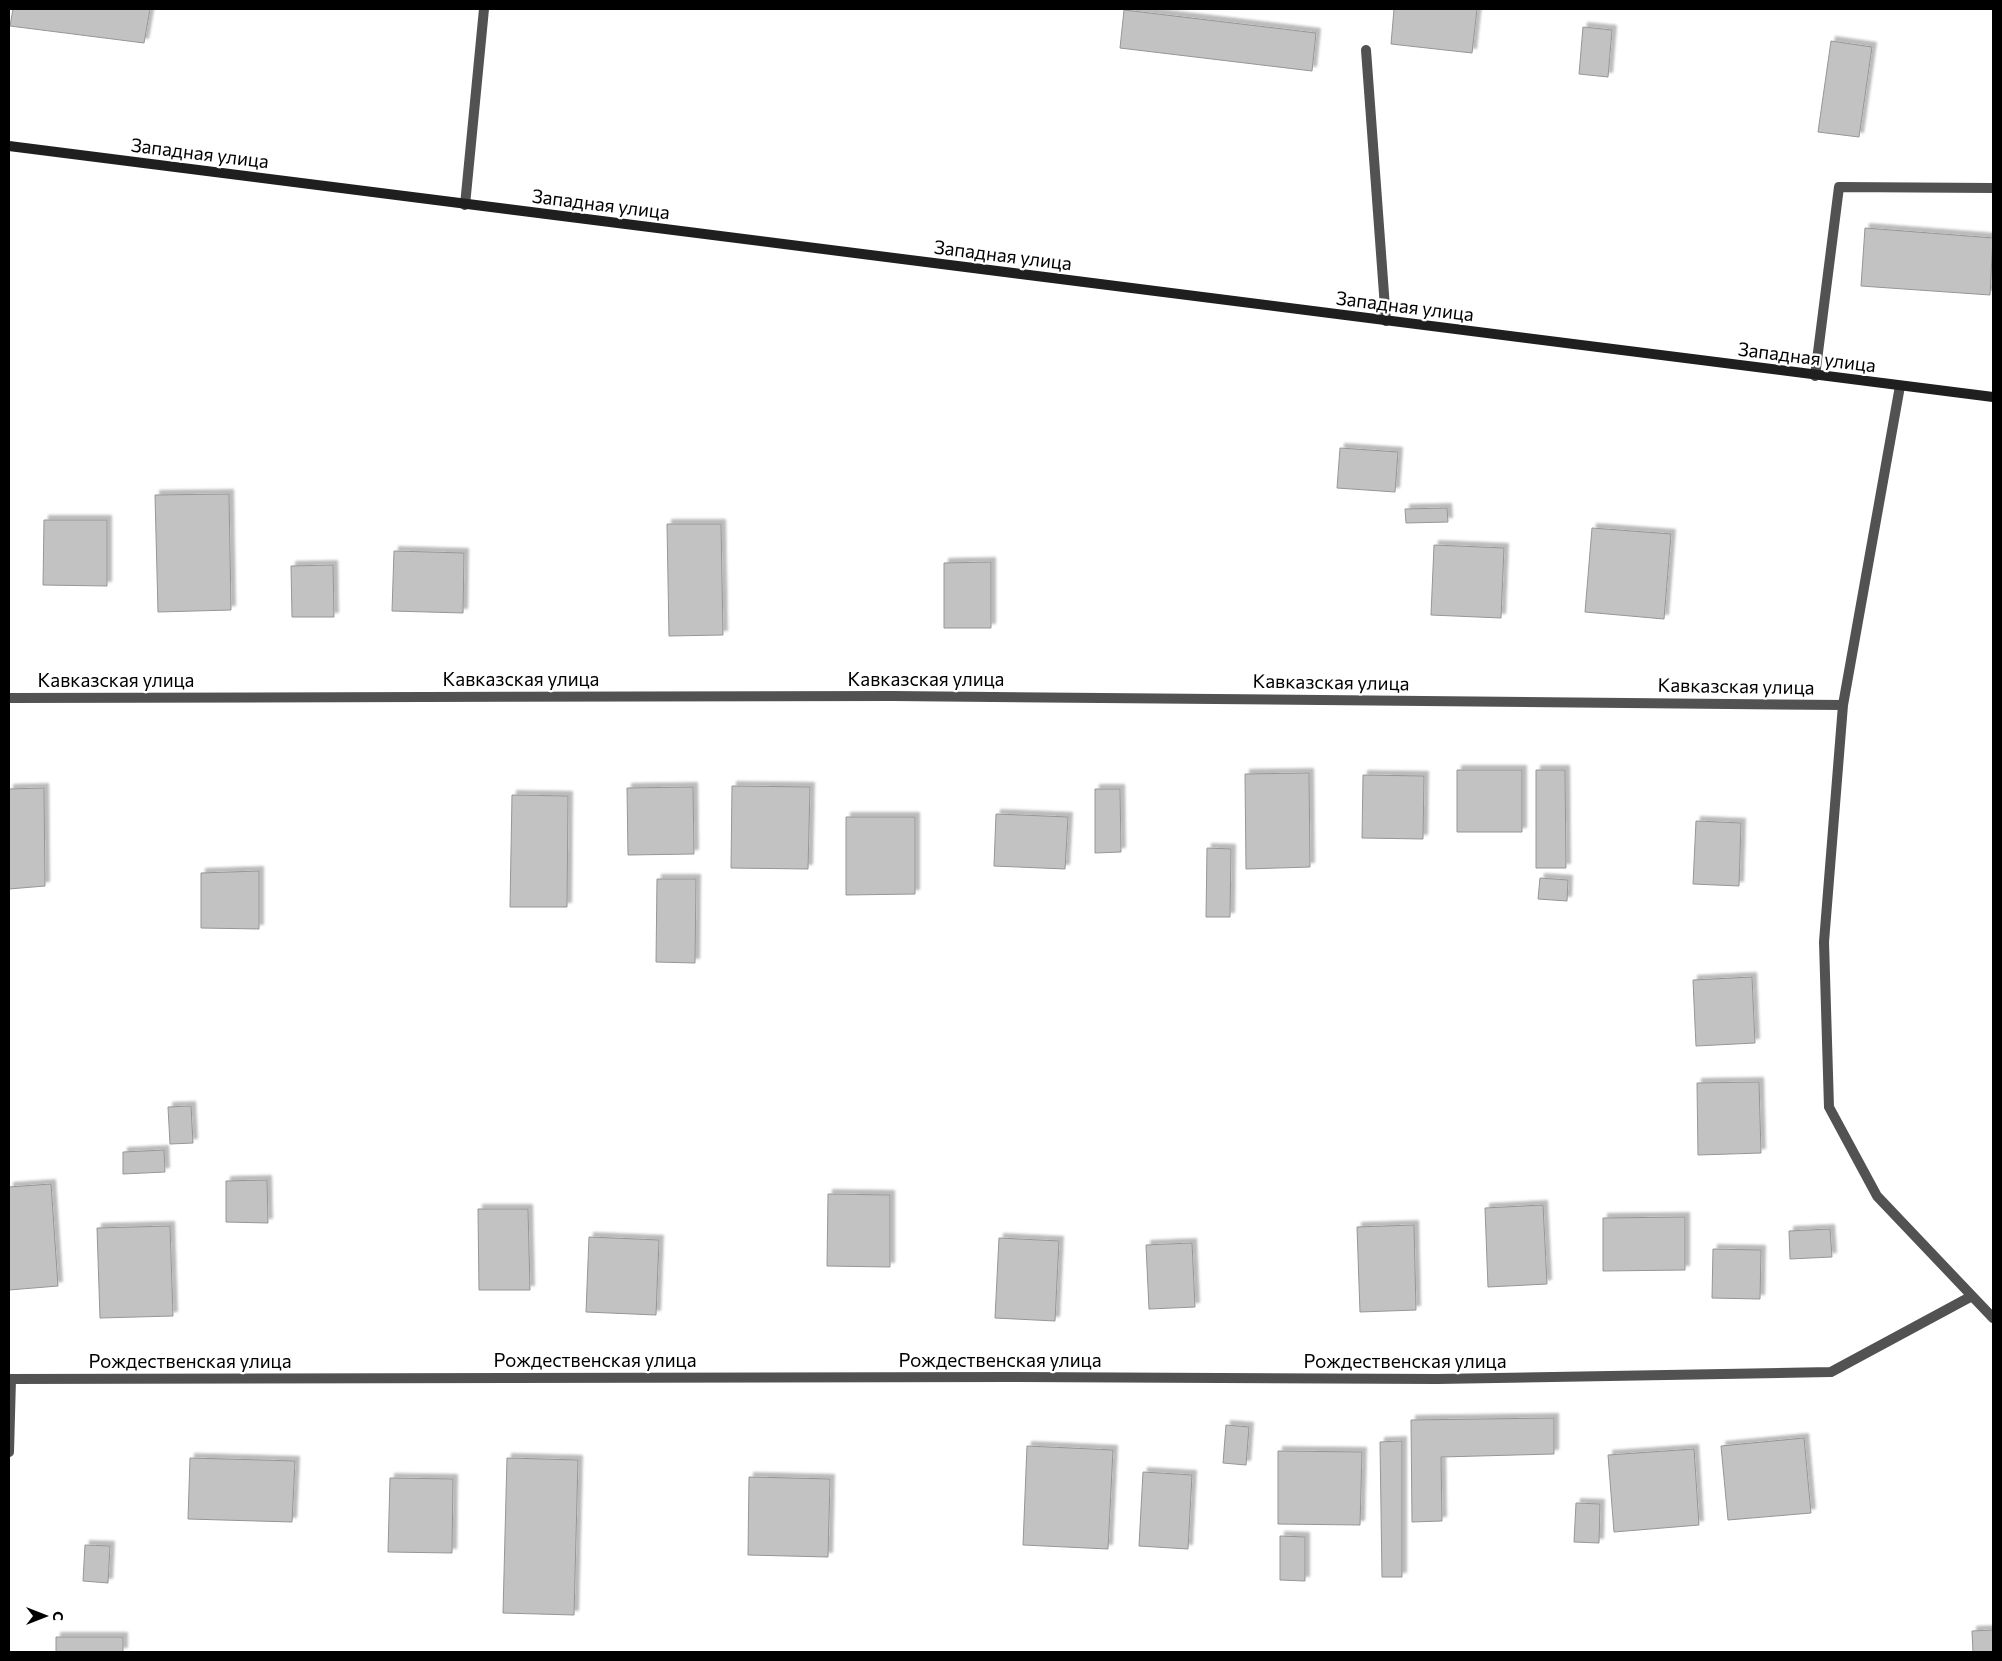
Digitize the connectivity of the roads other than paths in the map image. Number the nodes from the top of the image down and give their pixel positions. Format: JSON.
{"nodes":[{"id":1,"x":484,"y":9,"type":"edge"},
{"id":2,"x":1366,"y":50,"type":"dead end"},
{"id":3,"x":9,"y":146,"type":"edge"},
{"id":4,"x":1993,"y":188,"type":"edge"},
{"id":5,"x":465,"y":204,"type":"junction"},
{"id":6,"x":1386,"y":321,"type":"junction"},
{"id":7,"x":1815,"y":376,"type":"junction"},
{"id":8,"x":1900,"y":386,"type":"junction"},
{"id":9,"x":1993,"y":397,"type":"edge"},
{"id":10,"x":9,"y":698,"type":"edge"},
{"id":11,"x":1843,"y":705,"type":"junction"},
{"id":12,"x":1972,"y":1296,"type":"junction"},
{"id":13,"x":1993,"y":1318,"type":"edge"},
{"id":14,"x":10,"y":1379,"type":"edge"},
{"id":15,"x":9,"y":1452,"type":"edge"}],
"edges":[{"from":1,"to":5,"type":"street"},
{"from":2,"to":6,"type":"street"},
{"from":3,"to":5,"type":"main road","name":"Западная улица"},
{"from":4,"to":7,"type":"street"},
{"from":5,"to":6,"type":"main road","name":"Западная улица"},
{"from":6,"to":7,"type":"main road","name":"Западная улица"},
{"from":7,"to":8,"type":"main road","name":"Западная улица"},
{"from":8,"to":9,"type":"main road","name":"Западная улица"},
{"from":8,"to":11,"type":"street"},
{"from":10,"to":11,"type":"street","name":"Кавказская улица"},
{"from":11,"to":12,"type":"street"},
{"from":12,"to":13,"type":"street"},
{"from":12,"to":14,"type":"street","name":"Рождественская улица"},
{"from":14,"to":15,"type":"street"}]}
